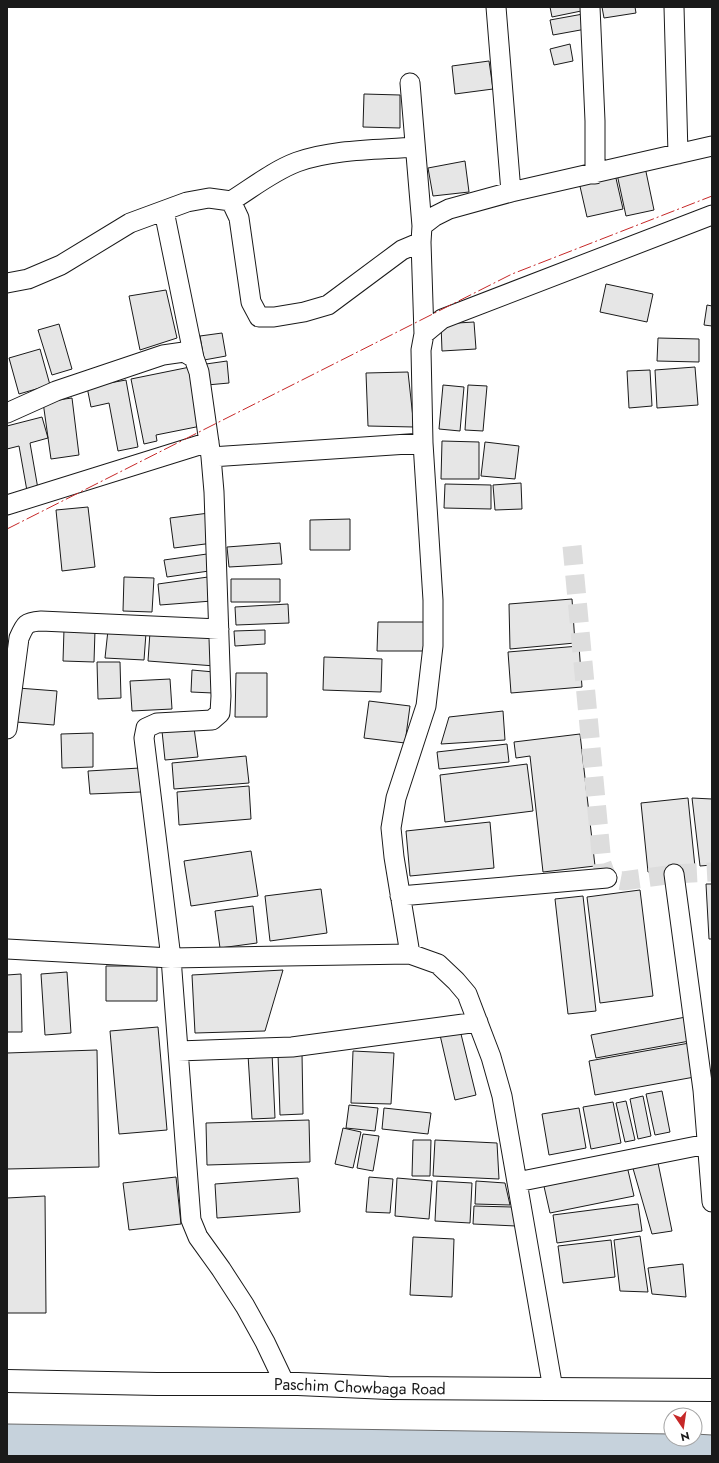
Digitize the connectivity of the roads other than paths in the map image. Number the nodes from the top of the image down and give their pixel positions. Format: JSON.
{"nodes":[{"id":1,"x":496,"y":7,"type":"edge"},
{"id":2,"x":590,"y":7,"type":"edge"},
{"id":3,"x":674,"y":7,"type":"edge"},
{"id":4,"x":410,"y":83,"type":"dead end"},
{"id":5,"x":712,"y":146,"type":"edge"},
{"id":6,"x":415,"y":147,"type":"junction"},
{"id":7,"x":678,"y":154,"type":"junction"},
{"id":8,"x":595,"y":174,"type":"junction"},
{"id":9,"x":511,"y":192,"type":"junction"},
{"id":10,"x":231,"y":201,"type":"junction"},
{"id":11,"x":164,"y":211,"type":"junction"},
{"id":12,"x":712,"y":215,"type":"edge"},
{"id":13,"x":421,"y":234,"type":"junction"},
{"id":14,"x":7,"y":284,"type":"edge"},
{"id":15,"x":424,"y":334,"type":"junction"},
{"id":16,"x":194,"y":358,"type":"junction"},
{"id":17,"x":7,"y":413,"type":"edge"},
{"id":18,"x":424,"y":443,"type":"junction"},
{"id":19,"x":210,"y":449,"type":"junction"},
{"id":20,"x":7,"y":505,"type":"edge"},
{"id":21,"x":219,"y":630,"type":"junction"},
{"id":22,"x":7,"y":729,"type":"edge"},
{"id":23,"x":674,"y":874,"type":"dead end"},
{"id":24,"x":607,"y":878,"type":"dead end"},
{"id":25,"x":400,"y":896,"type":"junction"},
{"id":26,"x":7,"y":949,"type":"edge"},
{"id":27,"x":410,"y":954,"type":"junction"},
{"id":28,"x":171,"y":958,"type":"junction"},
{"id":29,"x":478,"y":1022,"type":"junction"},
{"id":30,"x":178,"y":1051,"type":"junction"},
{"id":31,"x":707,"y":1144,"type":"junction"},
{"id":32,"x":517,"y":1182,"type":"junction"},
{"id":33,"x":712,"y":1202,"type":"edge"},
{"id":34,"x":7,"y":1381,"type":"edge"},
{"id":35,"x":285,"y":1384,"type":"junction"},
{"id":36,"x":553,"y":1389,"type":"junction"},
{"id":37,"x":712,"y":1390,"type":"edge"}],
"edges":[{"from":1,"to":9,"type":"street"},
{"from":2,"to":8,"type":"street"},
{"from":3,"to":7,"type":"street"},
{"from":4,"to":6,"type":"street"},
{"from":5,"to":7,"type":"street"},
{"from":6,"to":10,"type":"street"},
{"from":6,"to":13,"type":"street"},
{"from":7,"to":8,"type":"street"},
{"from":8,"to":9,"type":"street"},
{"from":9,"to":13,"type":"street"},
{"from":10,"to":11,"type":"street"},
{"from":10,"to":13,"type":"street"},
{"from":11,"to":14,"type":"street"},
{"from":11,"to":16,"type":"street"},
{"from":12,"to":15,"type":"street"},
{"from":13,"to":15,"type":"street"},
{"from":15,"to":18,"type":"street"},
{"from":16,"to":17,"type":"street"},
{"from":16,"to":19,"type":"street"},
{"from":18,"to":19,"type":"street"},
{"from":18,"to":25,"type":"street"},
{"from":19,"to":20,"type":"street"},
{"from":19,"to":21,"type":"street"},
{"from":21,"to":22,"type":"street"},
{"from":21,"to":28,"type":"street"},
{"from":23,"to":31,"type":"street"},
{"from":24,"to":25,"type":"street"},
{"from":25,"to":27,"type":"street"},
{"from":26,"to":28,"type":"street"},
{"from":27,"to":28,"type":"street"},
{"from":27,"to":29,"type":"street"},
{"from":28,"to":30,"type":"street"},
{"from":29,"to":30,"type":"street"},
{"from":29,"to":32,"type":"street"},
{"from":30,"to":35,"type":"street"},
{"from":31,"to":32,"type":"street"},
{"from":31,"to":33,"type":"street"},
{"from":32,"to":36,"type":"street"},
{"from":34,"to":35,"type":"street","name":"Paschim Chowbaga Road"},
{"from":35,"to":36,"type":"street","name":"Paschim Chowbaga Road"},
{"from":36,"to":37,"type":"street","name":"Paschim Chowbaga Road"}]}
